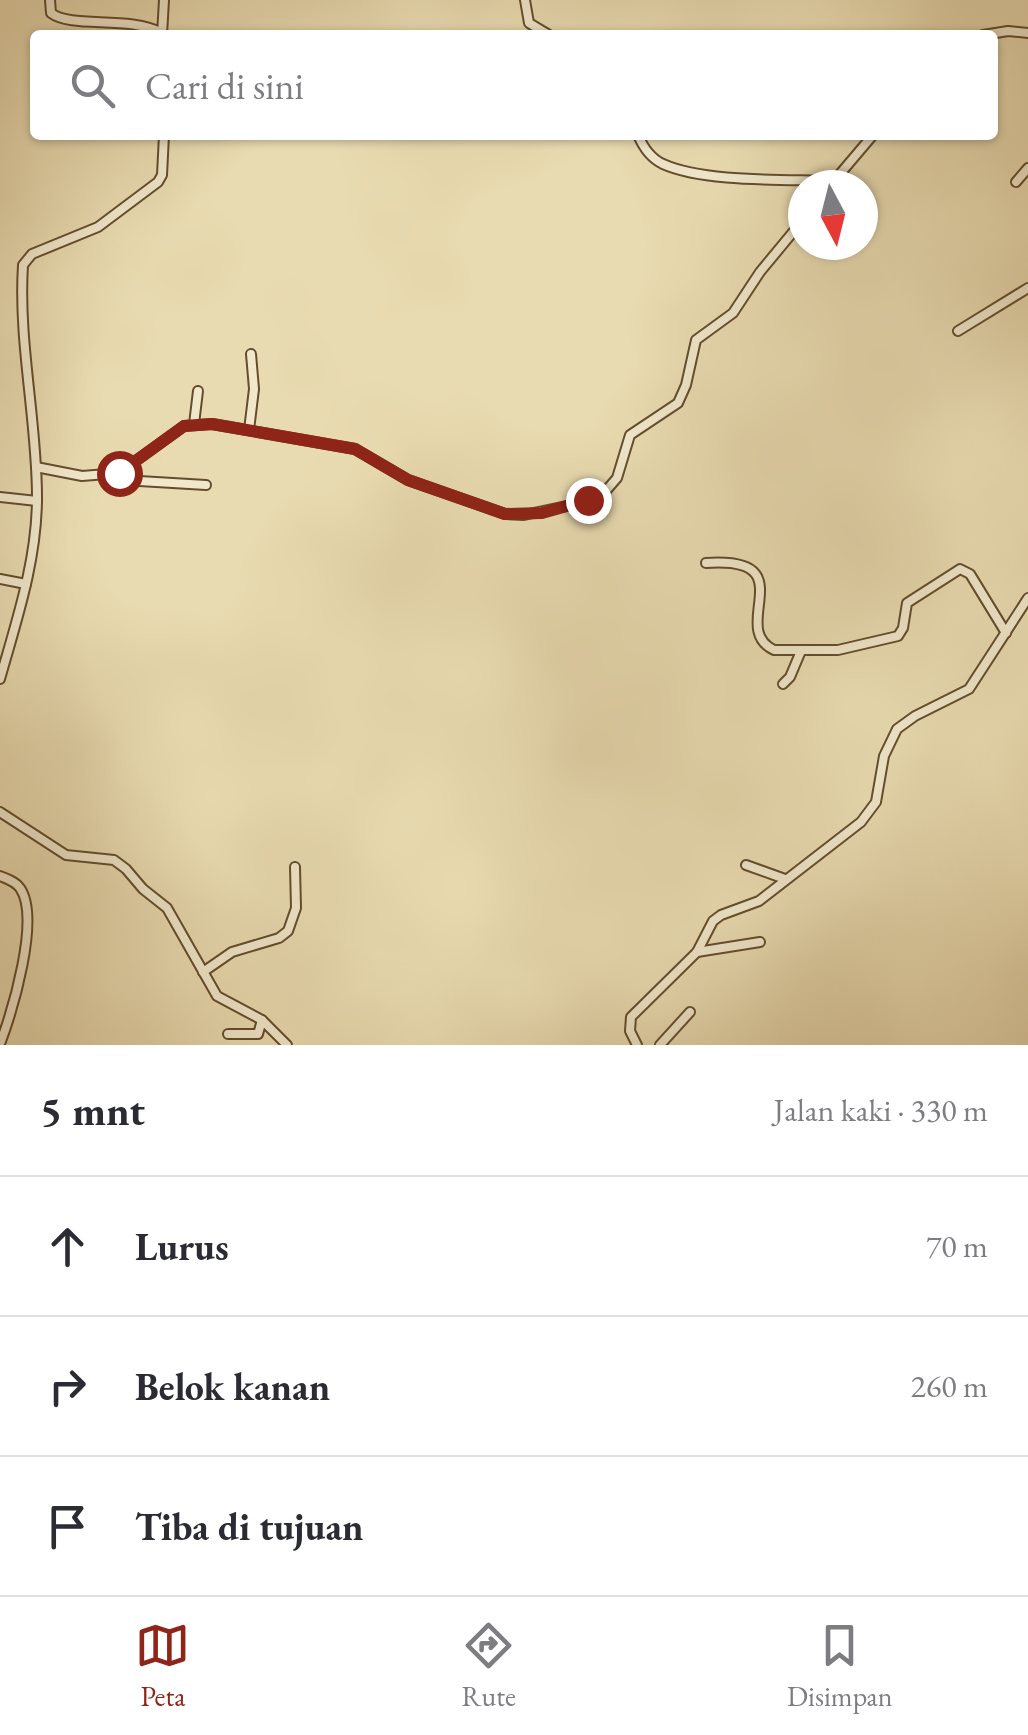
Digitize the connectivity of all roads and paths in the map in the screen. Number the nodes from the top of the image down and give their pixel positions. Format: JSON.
{"nodes":[{"id":1,"x":50,"y":0,"type":"edge"},
{"id":2,"x":164,"y":0,"type":"edge"},
{"id":3,"x":525,"y":0,"type":"edge"},
{"id":4,"x":529,"y":24,"type":"junction"},
{"id":5,"x":148,"y":30,"type":"edge"},
{"id":6,"x":162,"y":30,"type":"edge"},
{"id":7,"x":526,"y":30,"type":"edge"},
{"id":8,"x":540,"y":30,"type":"edge"},
{"id":9,"x":998,"y":33,"type":"edge"},
{"id":10,"x":1028,"y":34,"type":"edge"},
{"id":11,"x":164,"y":140,"type":"edge"},
{"id":12,"x":642,"y":140,"type":"edge"},
{"id":13,"x":870,"y":140,"type":"edge"},
{"id":14,"x":1028,"y":168,"type":"edge"},
{"id":15,"x":846,"y":170,"type":"edge"},
{"id":16,"x":788,"y":180,"type":"edge"},
{"id":17,"x":1016,"y":182,"type":"dead end"},
{"id":18,"x":788,"y":238,"type":"edge"},
{"id":19,"x":1028,"y":288,"type":"edge"},
{"id":20,"x":958,"y":332,"type":"dead end"},
{"id":21,"x":251,"y":354,"type":"dead end"},
{"id":22,"x":198,"y":391,"type":"dead end"},
{"id":23,"x":194,"y":424,"type":"junction"},
{"id":24,"x":249,"y":430,"type":"junction"},
{"id":25,"x":36,"y":467,"type":"junction"},
{"id":26,"x":82,"y":476,"type":"junction"},
{"id":27,"x":206,"y":485,"type":"dead end"},
{"id":28,"x":0,"y":496,"type":"edge"},
{"id":29,"x":37,"y":501,"type":"junction"},
{"id":30,"x":706,"y":563,"type":"dead end"},
{"id":31,"x":0,"y":578,"type":"edge"},
{"id":32,"x":26,"y":584,"type":"junction"},
{"id":33,"x":1028,"y":598,"type":"edge"},
{"id":34,"x":1006,"y":633,"type":"junction"},
{"id":35,"x":801,"y":651,"type":"junction"},
{"id":36,"x":0,"y":678,"type":"edge"},
{"id":37,"x":783,"y":684,"type":"dead end"},
{"id":38,"x":0,"y":812,"type":"edge"},
{"id":39,"x":746,"y":865,"type":"dead end"},
{"id":40,"x":295,"y":867,"type":"dead end"},
{"id":41,"x":0,"y":876,"type":"edge"},
{"id":42,"x":784,"y":879,"type":"junction"},
{"id":43,"x":760,"y":942,"type":"dead end"},
{"id":44,"x":697,"y":952,"type":"junction"},
{"id":45,"x":203,"y":972,"type":"junction"},
{"id":46,"x":690,"y":1012,"type":"dead end"},
{"id":47,"x":262,"y":1020,"type":"junction"},
{"id":48,"x":228,"y":1034,"type":"dead end"},
{"id":49,"x":0,"y":1044,"type":"edge"},
{"id":50,"x":287,"y":1045,"type":"edge"},
{"id":51,"x":638,"y":1045,"type":"edge"},
{"id":52,"x":660,"y":1045,"type":"edge"}],
"edges":[{"from":1,"to":5,"type":"street"},
{"from":2,"to":6,"type":"street"},
{"from":3,"to":4,"type":"street"},
{"from":4,"to":7,"type":"street"},
{"from":4,"to":8,"type":"street"},
{"from":9,"to":10,"type":"street"},
{"from":11,"to":25,"type":"street"},
{"from":12,"to":16,"type":"street"},
{"from":13,"to":15,"type":"street"},
{"from":14,"to":17,"type":"street"},
{"from":18,"to":24,"type":"street"},
{"from":19,"to":20,"type":"street"},
{"from":21,"to":24,"type":"street"},
{"from":22,"to":23,"type":"street"},
{"from":23,"to":24,"type":"street"},
{"from":23,"to":26,"type":"street"},
{"from":25,"to":26,"type":"street"},
{"from":25,"to":29,"type":"street"},
{"from":26,"to":27,"type":"street"},
{"from":28,"to":29,"type":"street"},
{"from":29,"to":32,"type":"street"},
{"from":30,"to":35,"type":"street"},
{"from":31,"to":32,"type":"street"},
{"from":32,"to":36,"type":"street"},
{"from":33,"to":34,"type":"street"},
{"from":34,"to":35,"type":"street"},
{"from":34,"to":42,"type":"street"},
{"from":35,"to":37,"type":"street"},
{"from":38,"to":45,"type":"street"},
{"from":39,"to":42,"type":"street"},
{"from":40,"to":45,"type":"street"},
{"from":41,"to":49,"type":"street"},
{"from":42,"to":44,"type":"street"},
{"from":43,"to":44,"type":"street"},
{"from":44,"to":51,"type":"street"},
{"from":45,"to":47,"type":"street"},
{"from":46,"to":52,"type":"street"},
{"from":47,"to":48,"type":"street"},
{"from":47,"to":50,"type":"street"}]}
